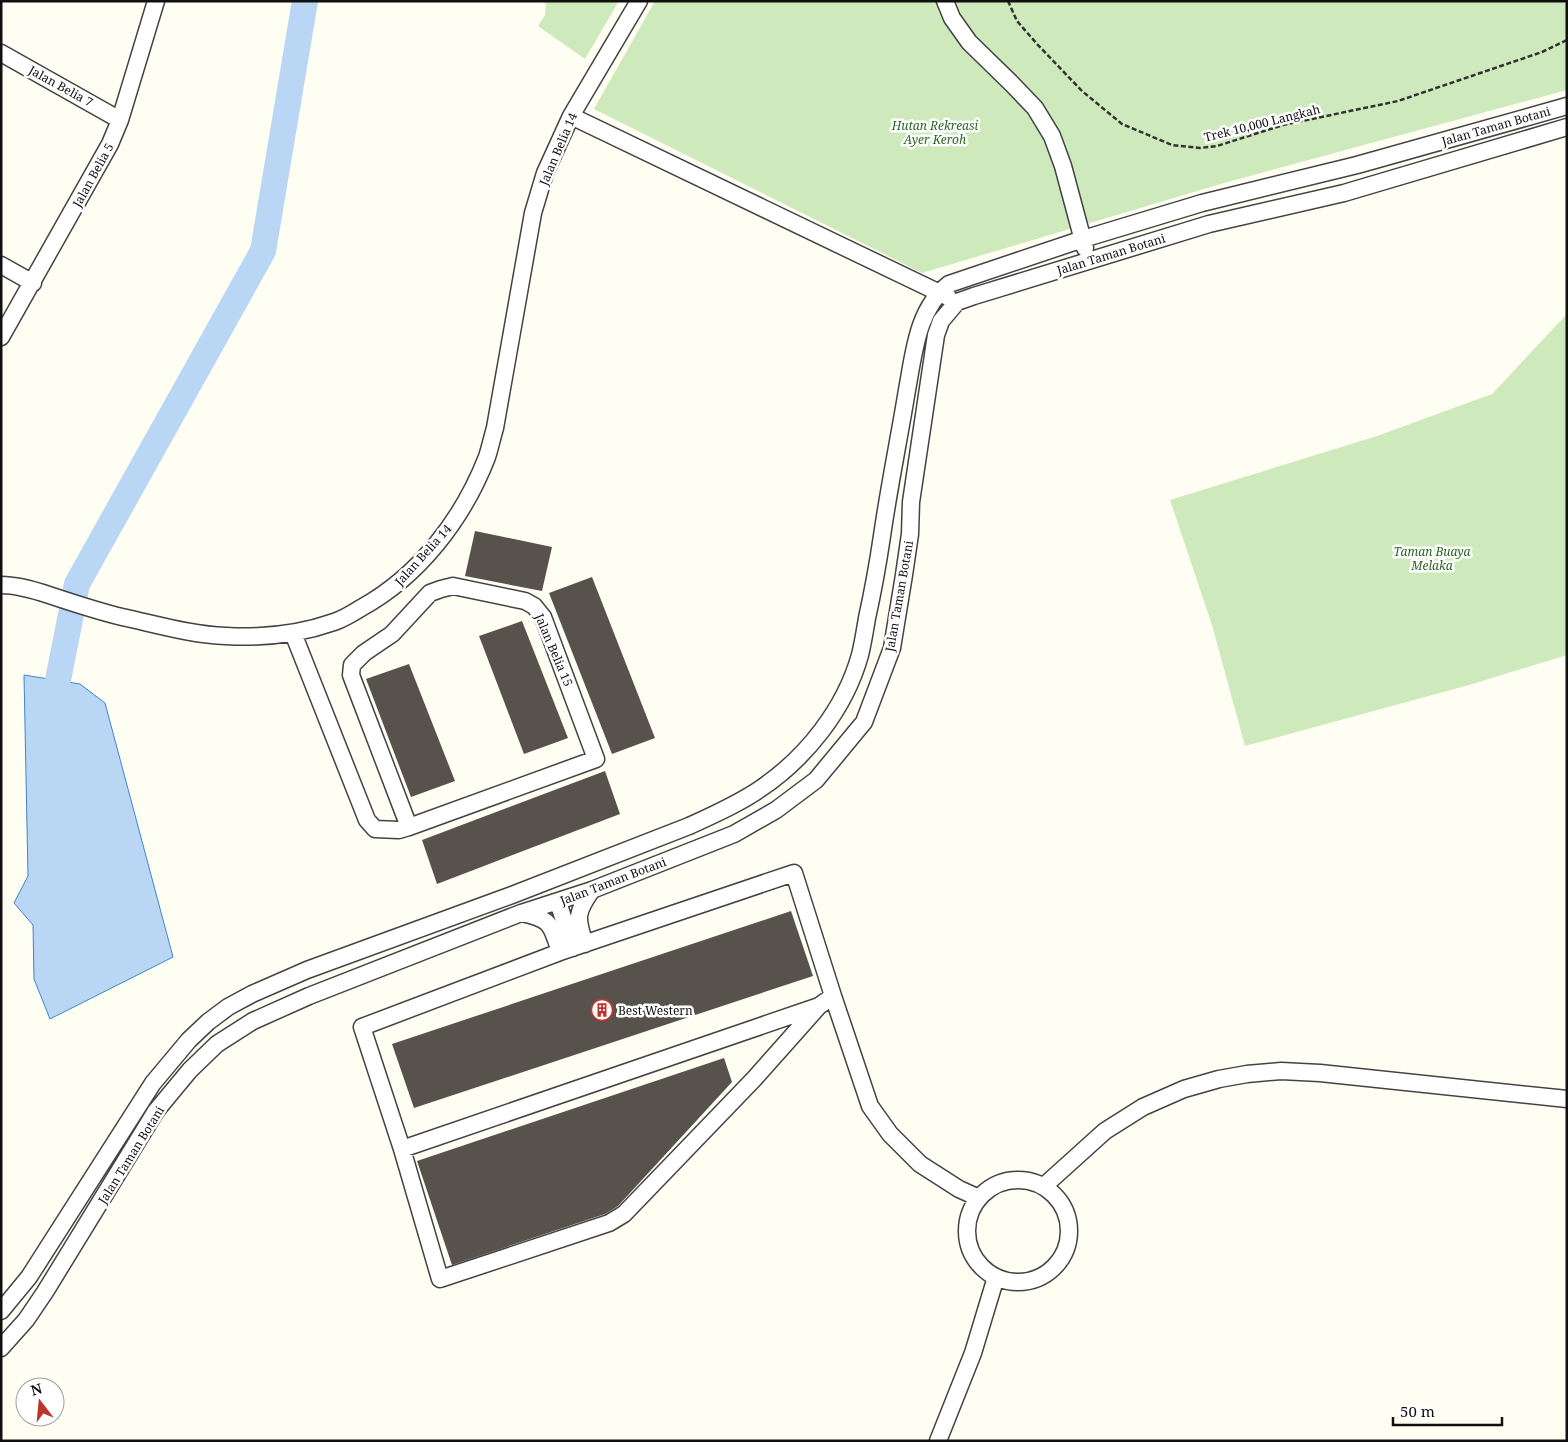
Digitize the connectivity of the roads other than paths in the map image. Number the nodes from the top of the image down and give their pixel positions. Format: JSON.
{"nodes":[{"id":1,"x":156,"y":1,"type":"edge"},
{"id":2,"x":639,"y":1,"type":"edge"},
{"id":3,"x":945,"y":1,"type":"edge"},
{"id":4,"x":1,"y":53,"type":"edge"},
{"id":5,"x":1567,"y":106,"type":"edge"},
{"id":6,"x":571,"y":116,"type":"junction"},
{"id":7,"x":120,"y":120,"type":"junction"},
{"id":8,"x":1567,"y":127,"type":"edge"},
{"id":9,"x":1083,"y":239,"type":"junction"},
{"id":10,"x":1087,"y":260,"type":"junction"},
{"id":11,"x":1,"y":265,"type":"edge"},
{"id":12,"x":33,"y":282,"type":"junction"},
{"id":13,"x":938,"y":292,"type":"junction"},
{"id":14,"x":957,"y":302,"type":"junction"},
{"id":15,"x":1,"y":337,"type":"edge"},
{"id":16,"x":1,"y":585,"type":"edge"},
{"id":17,"x":293,"y":633,"type":"junction"},
{"id":18,"x":409,"y":827,"type":"junction"},
{"id":19,"x":592,"y":890,"type":"junction"},
{"id":20,"x":512,"y":895,"type":"junction"},
{"id":21,"x":558,"y":902,"type":"junction"},
{"id":22,"x":521,"y":913,"type":"junction"},
{"id":23,"x":573,"y":948,"type":"junction"},
{"id":24,"x":833,"y":996,"type":"junction"},
{"id":25,"x":820,"y":1006,"type":"junction"},
{"id":26,"x":1567,"y":1099,"type":"edge"},
{"id":27,"x":402,"y":1149,"type":"junction"},
{"id":28,"x":1044,"y":1186,"type":"junction"},
{"id":29,"x":979,"y":1198,"type":"junction"},
{"id":30,"x":996,"y":1277,"type":"junction"},
{"id":31,"x":1,"y":1311,"type":"edge"},
{"id":32,"x":1,"y":1348,"type":"edge"},
{"id":33,"x":938,"y":1441,"type":"edge"}],
"edges":[{"from":1,"to":7,"type":"street","name":"Jalan Belia 5"},
{"from":2,"to":6,"type":"street","name":"Jalan Belia 14"},
{"from":3,"to":9,"type":"street"},
{"from":4,"to":7,"type":"street","name":"Jalan Belia 7"},
{"from":5,"to":9,"type":"street","name":"Jalan Taman Botani"},
{"from":6,"to":13,"type":"street"},
{"from":6,"to":17,"type":"street","name":"Jalan Belia 14"},
{"from":7,"to":12,"type":"street","name":"Jalan Belia 5"},
{"from":8,"to":10,"type":"street","name":"Jalan Taman Botani"},
{"from":9,"to":10,"type":"street"},
{"from":9,"to":13,"type":"street","name":"Jalan Taman Botani"},
{"from":10,"to":14,"type":"street","name":"Jalan Taman Botani"},
{"from":11,"to":12,"type":"street"},
{"from":12,"to":15,"type":"street","name":"Jalan Belia 5"},
{"from":13,"to":14,"type":"street"},
{"from":13,"to":20,"type":"street","name":"Jalan Taman Botani"},
{"from":14,"to":19,"type":"street","name":"Jalan Taman Botani"},
{"from":16,"to":17,"type":"street","name":"Jalan Belia 14"},
{"from":17,"to":18,"type":"street","name":"Jalan Belia 15"},
{"from":18,"to":18,"type":"street","name":"Jalan Belia 15"},
{"from":19,"to":21,"type":"street","name":"Jalan Taman Botani"},
{"from":19,"to":23,"type":"street"},
{"from":20,"to":21,"type":"street"},
{"from":20,"to":31,"type":"street","name":"Jalan Taman Botani"},
{"from":21,"to":22,"type":"street","name":"Jalan Taman Botani"},
{"from":21,"to":23,"type":"street"},
{"from":22,"to":23,"type":"street"},
{"from":22,"to":32,"type":"street","name":"Jalan Taman Botani"},
{"from":23,"to":24,"type":"street"},
{"from":23,"to":27,"type":"street"},
{"from":24,"to":25,"type":"street"},
{"from":24,"to":29,"type":"street"},
{"from":25,"to":27,"type":"street"},
{"from":25,"to":27,"type":"street"},
{"from":26,"to":28,"type":"street"},
{"from":28,"to":29,"type":"street"},
{"from":28,"to":30,"type":"street"},
{"from":29,"to":30,"type":"street"},
{"from":30,"to":33,"type":"street"}]}
